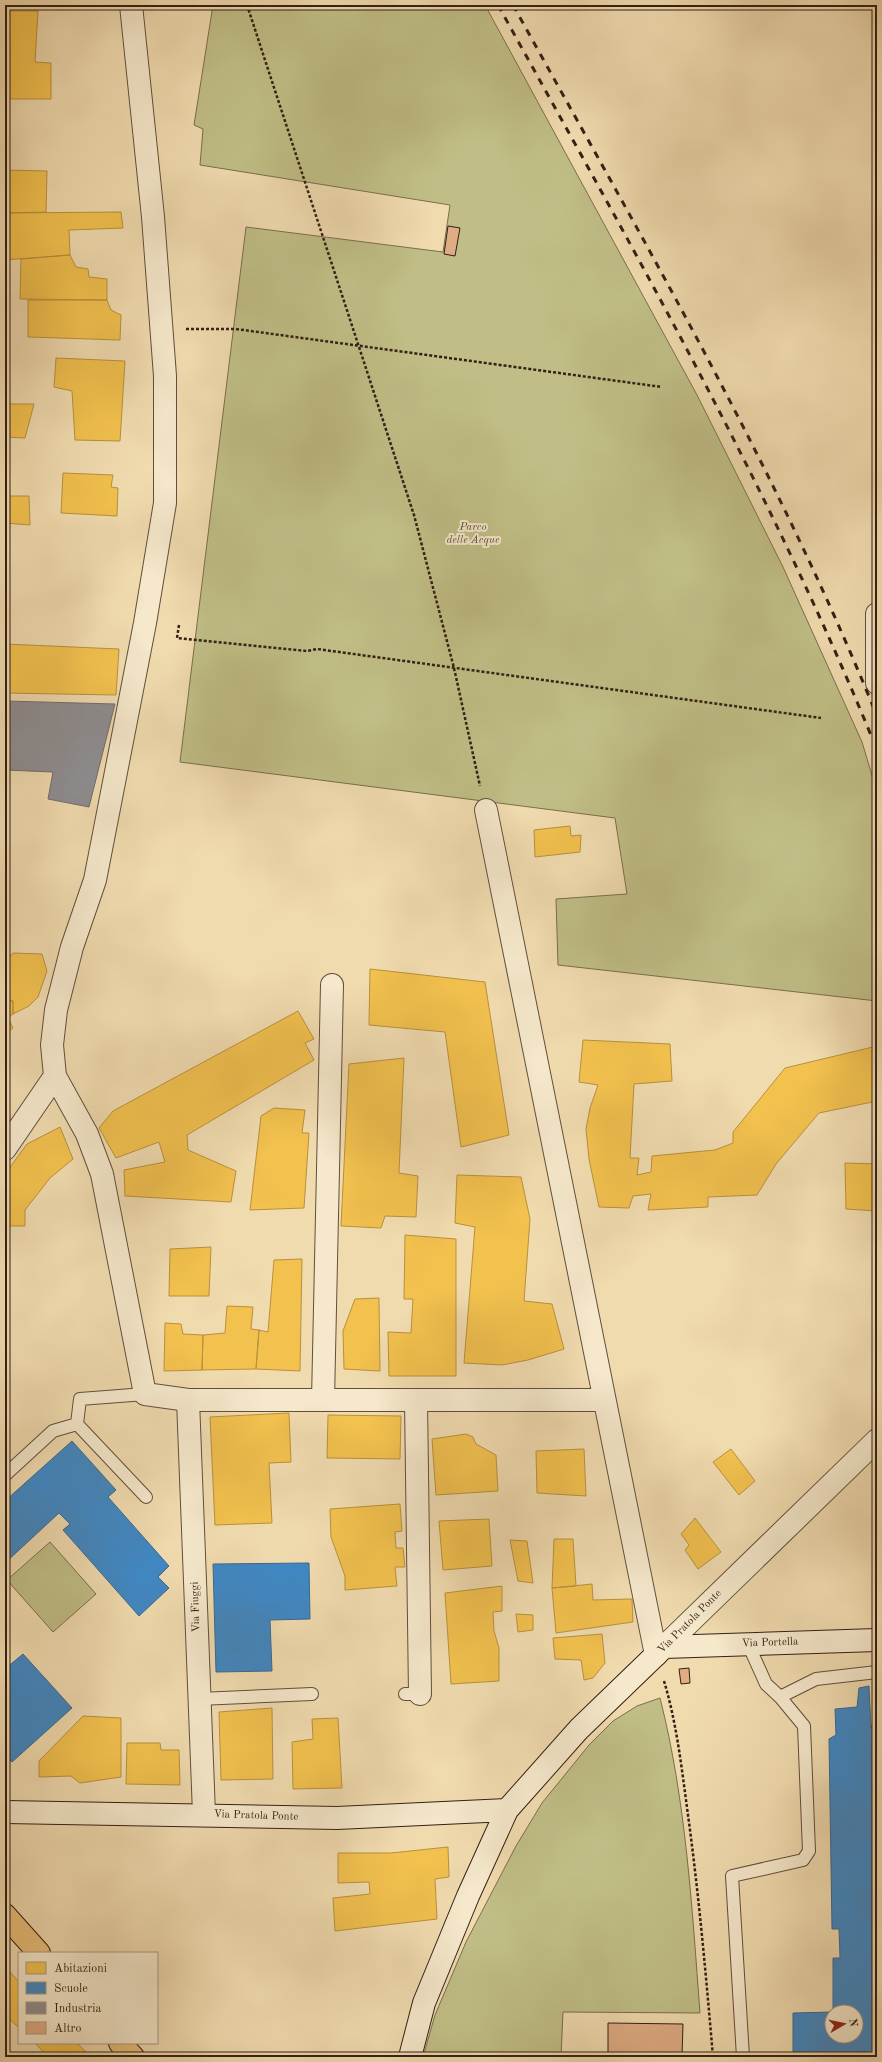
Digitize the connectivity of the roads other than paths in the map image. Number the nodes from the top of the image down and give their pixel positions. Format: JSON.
{"nodes":[{"id":1,"x":131,"y":5,"type":"edge"},
{"id":2,"x":877,"y":614,"type":"edge"},
{"id":3,"x":877,"y":683,"type":"edge"},
{"id":4,"x":486,"y":810,"type":"road end"},
{"id":5,"x":332,"y":985,"type":"dead end"},
{"id":6,"x":55,"y":1076,"type":"junction"},
{"id":7,"x":5,"y":1149,"type":"edge"},
{"id":8,"x":145,"y":1394,"type":"junction"},
{"id":9,"x":188,"y":1400,"type":"junction"},
{"id":10,"x":323,"y":1400,"type":"junction"},
{"id":11,"x":416,"y":1400,"type":"junction"},
{"id":12,"x":604,"y":1400,"type":"junction"},
{"id":13,"x":77,"y":1424,"type":"junction"},
{"id":14,"x":877,"y":1440,"type":"edge"},
{"id":15,"x":5,"y":1475,"type":"edge"},
{"id":16,"x":146,"y":1497,"type":"dead end"},
{"id":17,"x":877,"y":1640,"type":"edge"},
{"id":18,"x":748,"y":1644,"type":"junction"},
{"id":19,"x":660,"y":1651,"type":"junction"},
{"id":20,"x":877,"y":1672,"type":"edge"},
{"id":21,"x":312,"y":1694,"type":"dead end"},
{"id":22,"x":413,"y":1694,"type":"dead end"},
{"id":23,"x":780,"y":1698,"type":"junction"},
{"id":24,"x":199,"y":1699,"type":"junction"},
{"id":25,"x":507,"y":1810,"type":"junction"},
{"id":26,"x":5,"y":1812,"type":"edge"},
{"id":27,"x":204,"y":1814,"type":"junction"},
{"id":28,"x":5,"y":1915,"type":"edge"},
{"id":29,"x":38,"y":1952,"type":"edge"},
{"id":30,"x":121,"y":2044,"type":"edge"},
{"id":31,"x":133,"y":2057,"type":"edge"},
{"id":32,"x":410,"y":2057,"type":"edge"},
{"id":33,"x":743,"y":2057,"type":"edge"}],
"edges":[{"from":1,"to":6,"type":"street"},
{"from":2,"to":3,"type":"street"},
{"from":4,"to":12,"type":"street"},
{"from":5,"to":10,"type":"street"},
{"from":6,"to":7,"type":"street"},
{"from":6,"to":8,"type":"street"},
{"from":8,"to":9,"type":"street"},
{"from":8,"to":13,"type":"lane"},
{"from":9,"to":10,"type":"street"},
{"from":9,"to":24,"type":"street","name":"Via Fiuggi"},
{"from":10,"to":11,"type":"street"},
{"from":11,"to":12,"type":"street"},
{"from":11,"to":22,"type":"street"},
{"from":12,"to":19,"type":"street"},
{"from":13,"to":15,"type":"lane"},
{"from":13,"to":16,"type":"lane"},
{"from":14,"to":19,"type":"street","name":"Via Pratola Ponte"},
{"from":17,"to":18,"type":"street","name":"Via Portella"},
{"from":18,"to":19,"type":"street","name":"Via Portella"},
{"from":18,"to":23,"type":"lane"},
{"from":19,"to":25,"type":"street","name":"Via Pratola Ponte"},
{"from":20,"to":23,"type":"lane"},
{"from":21,"to":24,"type":"lane"},
{"from":23,"to":33,"type":"lane"},
{"from":24,"to":27,"type":"street","name":"Via Fiuggi"},
{"from":25,"to":27,"type":"street","name":"Via Pratola Ponte"},
{"from":25,"to":32,"type":"street","name":"Via Pratola Ponte"},
{"from":26,"to":27,"type":"street","name":"Via Pratola Ponte"},
{"from":28,"to":29,"type":"main road"},
{"from":30,"to":31,"type":"main road"}]}
